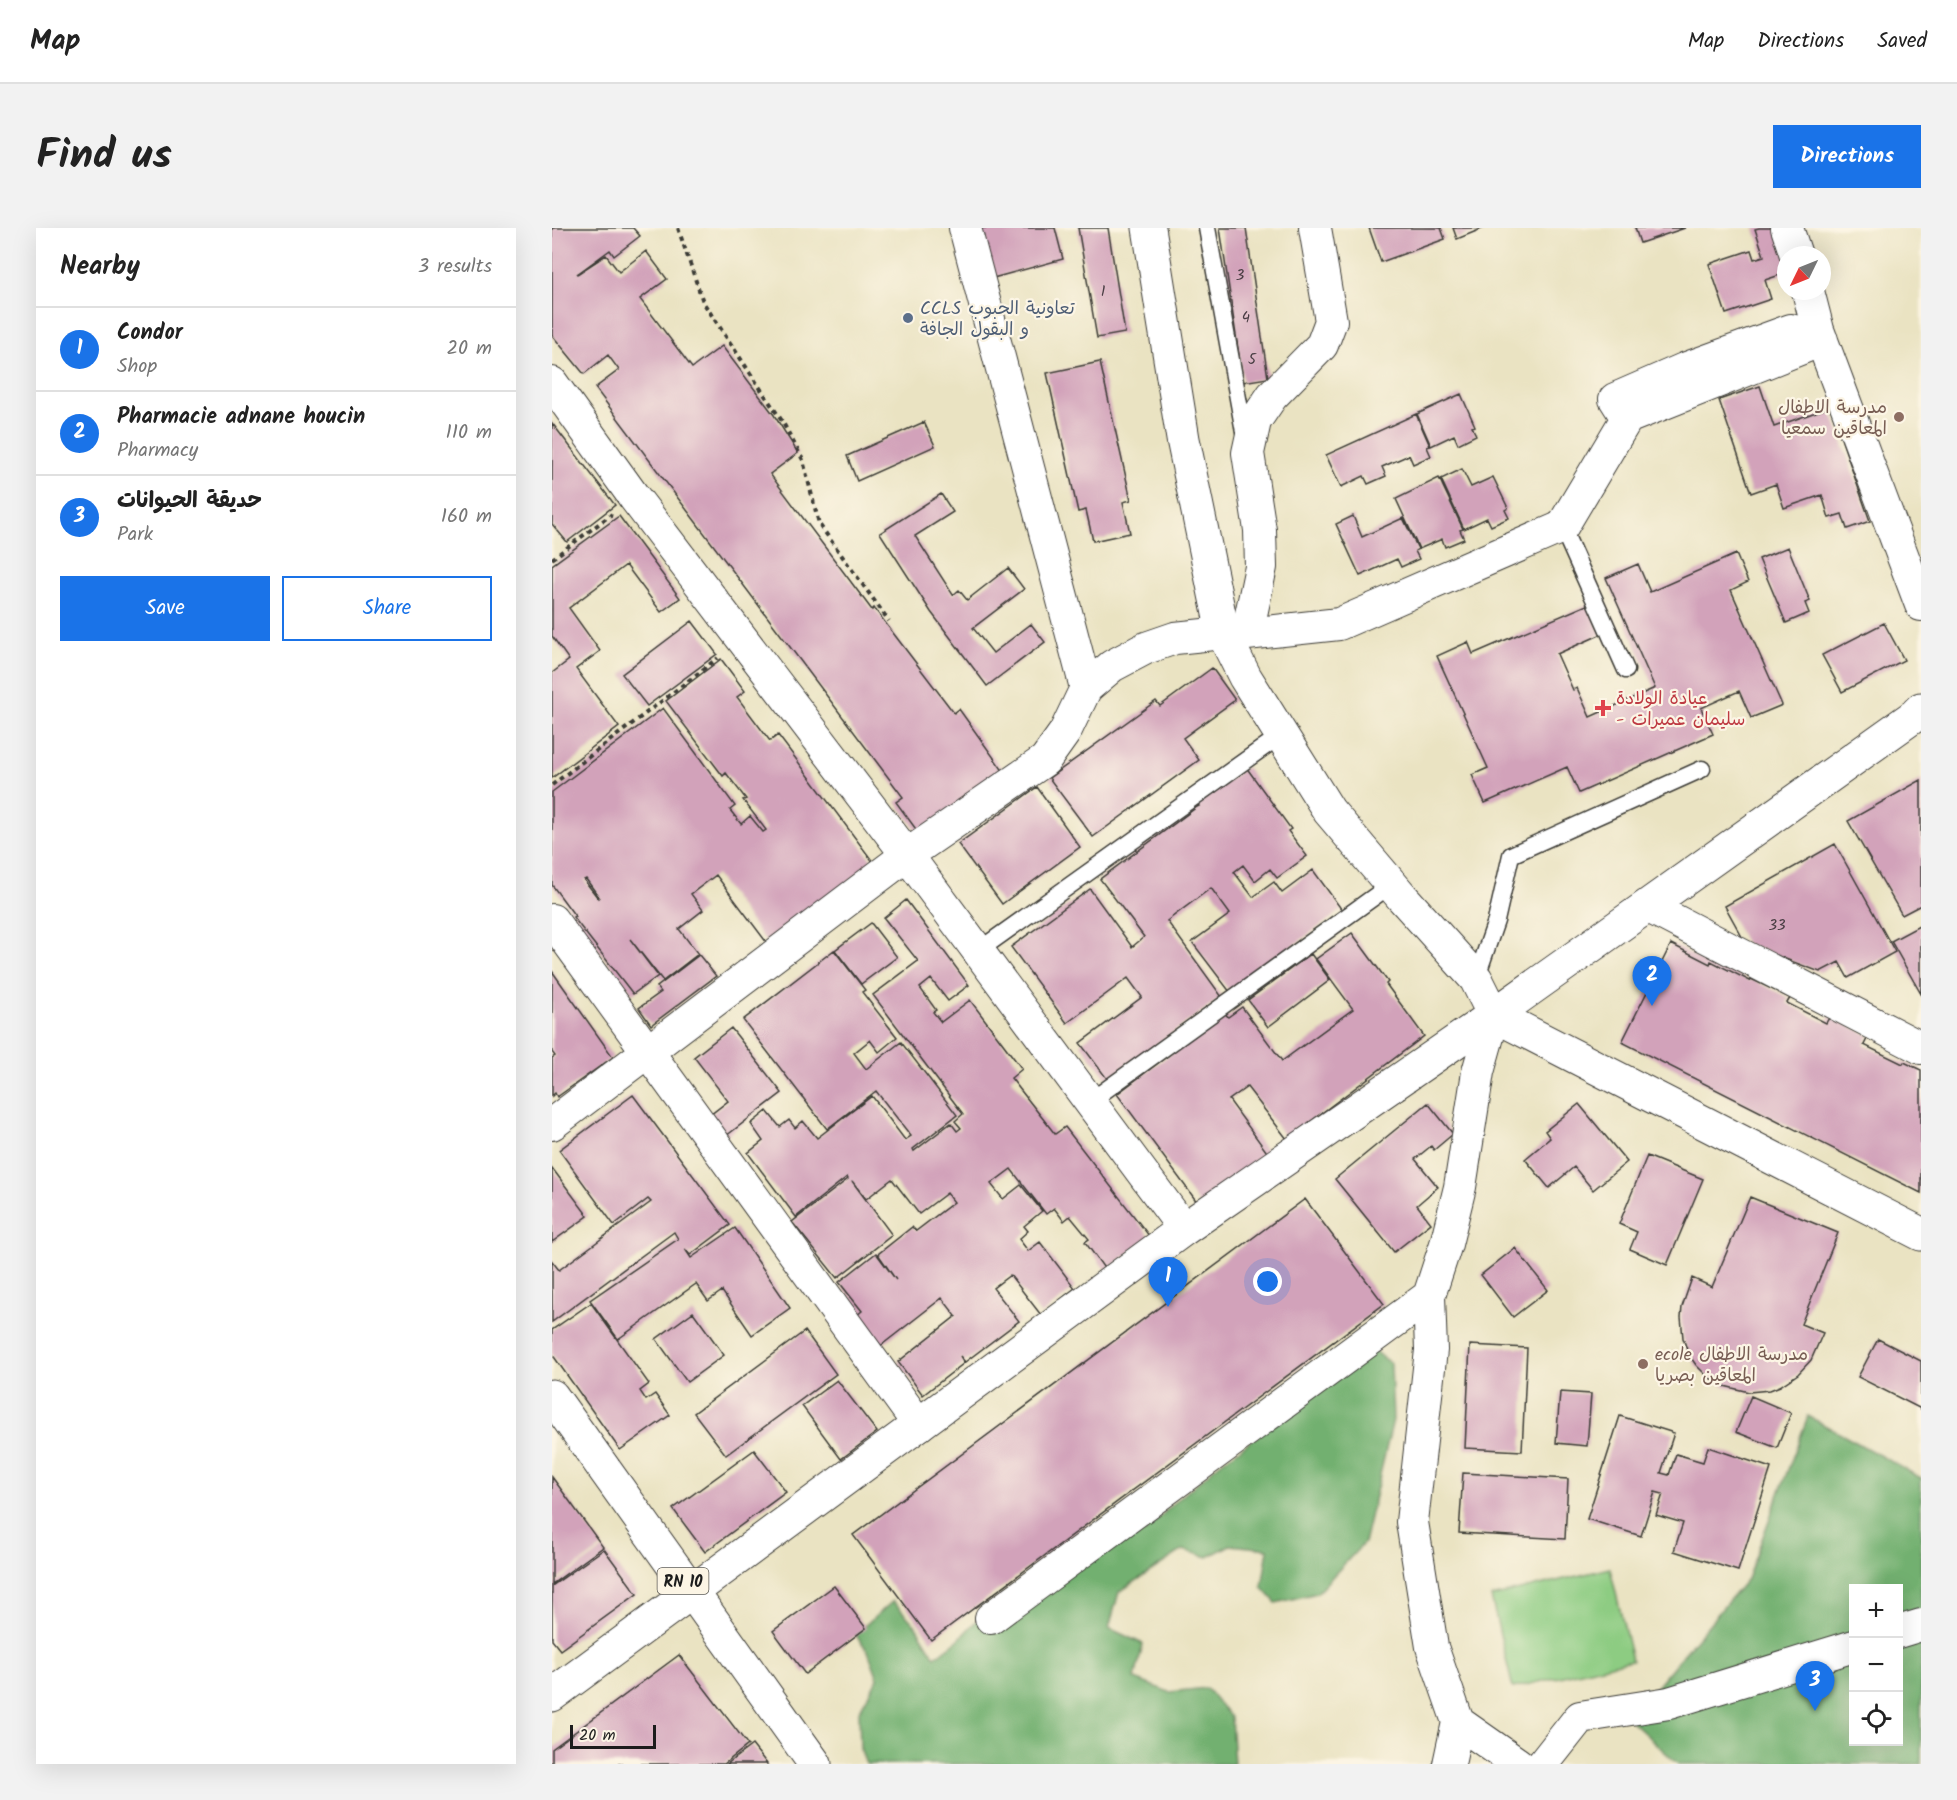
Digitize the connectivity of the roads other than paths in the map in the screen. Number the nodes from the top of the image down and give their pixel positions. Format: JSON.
{"nodes":[{"id":1,"x":965,"y":228,"type":"edge"},
{"id":2,"x":1149,"y":228,"type":"edge"},
{"id":3,"x":1207,"y":228,"type":"edge"},
{"id":4,"x":1315,"y":228,"type":"edge"},
{"id":5,"x":1787,"y":228,"type":"edge"},
{"id":6,"x":1793,"y":246,"type":"edge"},
{"id":7,"x":1810,"y":300,"type":"edge"},
{"id":8,"x":1819,"y":331,"type":"junction"},
{"id":9,"x":552,"y":383,"type":"edge"},
{"id":10,"x":1248,"y":453,"type":"junction"},
{"id":11,"x":1562,"y":527,"type":"junction"},
{"id":12,"x":1921,"y":605,"type":"edge"},
{"id":13,"x":1235,"y":634,"type":"junction"},
{"id":14,"x":1626,"y":669,"type":"dead end"},
{"id":15,"x":1086,"y":688,"type":"junction"},
{"id":16,"x":1919,"y":718,"type":"edge"},
{"id":17,"x":1267,"y":745,"type":"dead end"},
{"id":18,"x":1702,"y":770,"type":"dead end"},
{"id":19,"x":907,"y":855,"type":"junction"},
{"id":20,"x":1378,"y":894,"type":"dead end"},
{"id":21,"x":1647,"y":906,"type":"junction"},
{"id":22,"x":552,"y":920,"type":"edge"},
{"id":23,"x":978,"y":951,"type":"junction"},
{"id":24,"x":1476,"y":979,"type":"junction"},
{"id":25,"x":1494,"y":1015,"type":"junction"},
{"id":26,"x":1921,"y":1048,"type":"edge"},
{"id":27,"x":648,"y":1052,"type":"junction"},
{"id":28,"x":1089,"y":1102,"type":"junction"},
{"id":29,"x":552,"y":1124,"type":"edge"},
{"id":30,"x":1184,"y":1229,"type":"junction"},
{"id":31,"x":1921,"y":1234,"type":"edge"},
{"id":32,"x":1429,"y":1296,"type":"junction"},
{"id":33,"x":552,"y":1396,"type":"edge"},
{"id":34,"x":919,"y":1425,"type":"junction"},
{"id":35,"x":691,"y":1593,"type":"junction"},
{"id":36,"x":991,"y":1618,"type":"dead end"},
{"id":37,"x":1921,"y":1625,"type":"edge"},
{"id":38,"x":1903,"y":1631,"type":"edge"},
{"id":39,"x":1849,"y":1648,"type":"edge"},
{"id":40,"x":552,"y":1695,"type":"edge"},
{"id":41,"x":1458,"y":1722,"type":"junction"},
{"id":42,"x":815,"y":1764,"type":"edge"},
{"id":43,"x":1449,"y":1764,"type":"edge"},
{"id":44,"x":1518,"y":1764,"type":"edge"},
{"id":45,"x":1543,"y":1764,"type":"edge"}],
"edges":[{"from":1,"to":15,"type":"street"},
{"from":2,"to":13,"type":"street"},
{"from":3,"to":10,"type":"lane"},
{"from":4,"to":10,"type":"street"},
{"from":5,"to":6,"type":"street"},
{"from":7,"to":8,"type":"street"},
{"from":8,"to":11,"type":"street"},
{"from":8,"to":12,"type":"street"},
{"from":9,"to":19,"type":"street"},
{"from":10,"to":13,"type":"street"},
{"from":11,"to":13,"type":"street"},
{"from":11,"to":14,"type":"lane"},
{"from":13,"to":15,"type":"street"},
{"from":13,"to":24,"type":"street"},
{"from":15,"to":19,"type":"street"},
{"from":16,"to":21,"type":"street"},
{"from":17,"to":23,"type":"lane"},
{"from":18,"to":24,"type":"lane"},
{"from":19,"to":23,"type":"street"},
{"from":19,"to":27,"type":"street"},
{"from":20,"to":28,"type":"lane"},
{"from":21,"to":25,"type":"street"},
{"from":21,"to":26,"type":"street"},
{"from":22,"to":27,"type":"street"},
{"from":23,"to":28,"type":"street"},
{"from":24,"to":25,"type":"street"},
{"from":25,"to":30,"type":"street"},
{"from":25,"to":31,"type":"street"},
{"from":25,"to":32,"type":"street"},
{"from":27,"to":29,"type":"street"},
{"from":27,"to":34,"type":"street"},
{"from":28,"to":30,"type":"street"},
{"from":30,"to":34,"type":"street"},
{"from":32,"to":36,"type":"street"},
{"from":32,"to":41,"type":"street"},
{"from":33,"to":35,"type":"street","number":"RN 10"},
{"from":34,"to":35,"type":"street"},
{"from":35,"to":40,"type":"street"},
{"from":35,"to":42,"type":"street","number":"RN 10"},
{"from":37,"to":38,"type":"street"},
{"from":39,"to":45,"type":"street"},
{"from":41,"to":43,"type":"street"},
{"from":41,"to":44,"type":"street"}]}
